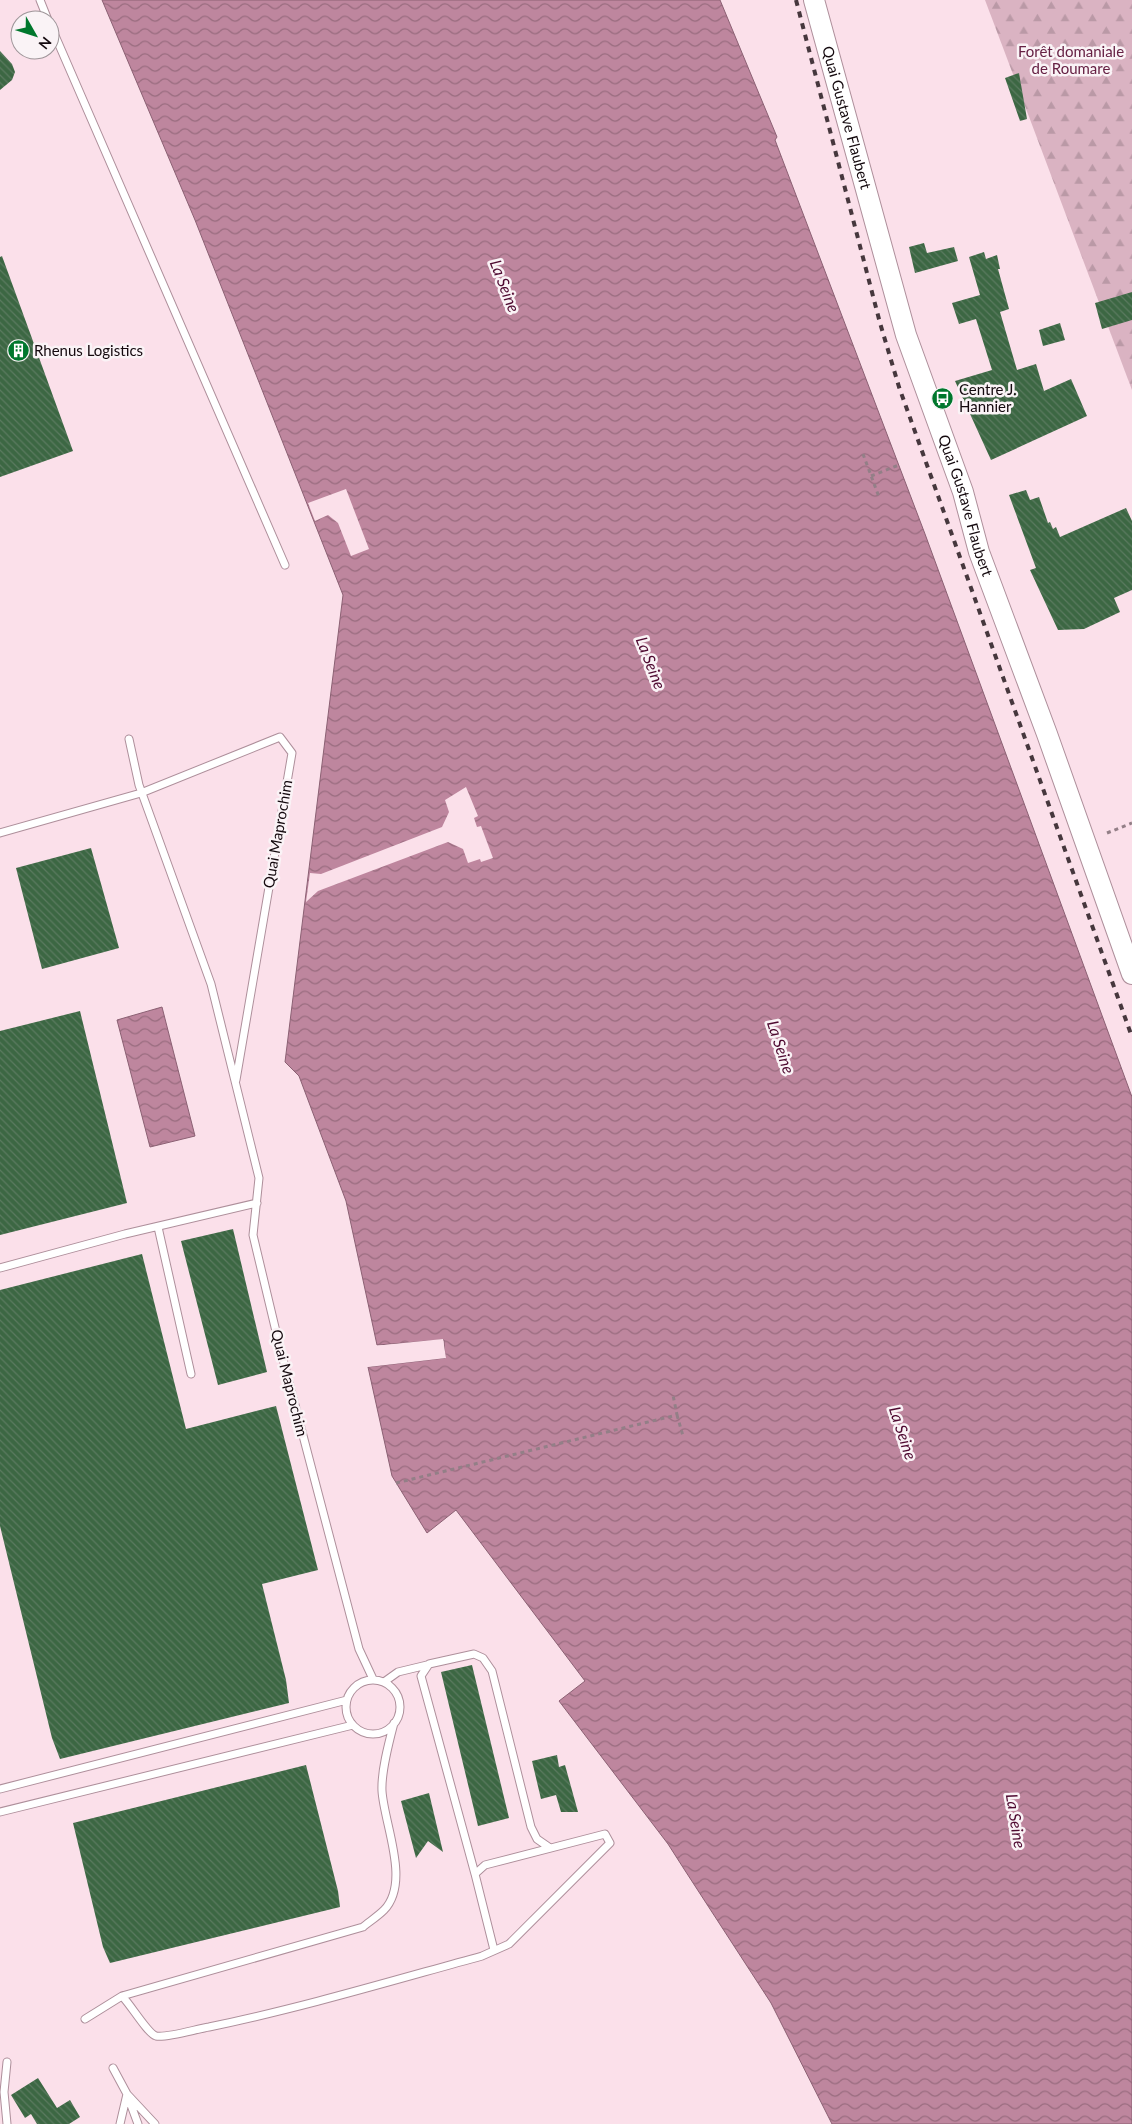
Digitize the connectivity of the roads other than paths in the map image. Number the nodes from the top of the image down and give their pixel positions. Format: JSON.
{"nodes":[{"id":1,"x":814,"y":0,"type":"edge"},
{"id":2,"x":60,"y":47,"type":"edge"},
{"id":3,"x":285,"y":565,"type":"dead end"},
{"id":4,"x":129,"y":739,"type":"dead end"},
{"id":5,"x":141,"y":793,"type":"junction"},
{"id":6,"x":0,"y":833,"type":"edge"},
{"id":7,"x":1132,"y":974,"type":"edge"},
{"id":8,"x":235,"y":1082,"type":"junction"},
{"id":9,"x":257,"y":1203,"type":"junction"},
{"id":10,"x":158,"y":1226,"type":"junction"},
{"id":11,"x":0,"y":1268,"type":"edge"},
{"id":12,"x":191,"y":1374,"type":"dead end"},
{"id":13,"x":429,"y":1664,"type":"junction"},
{"id":14,"x":373,"y":1680,"type":"junction"},
{"id":15,"x":384,"y":1682,"type":"junction"},
{"id":16,"x":347,"y":1700,"type":"junction"},
{"id":17,"x":394,"y":1723,"type":"junction"},
{"id":18,"x":353,"y":1725,"type":"junction"},
{"id":19,"x":0,"y":1789,"type":"edge"},
{"id":20,"x":0,"y":1812,"type":"edge"},
{"id":21,"x":550,"y":1848,"type":"junction"},
{"id":22,"x":475,"y":1874,"type":"junction"},
{"id":23,"x":494,"y":1950,"type":"junction"},
{"id":24,"x":122,"y":1996,"type":"junction"},
{"id":25,"x":85,"y":2019,"type":"dead end"},
{"id":26,"x":7,"y":2062,"type":"dead end"},
{"id":27,"x":113,"y":2068,"type":"dead end"},
{"id":28,"x":126,"y":2094,"type":"junction"},
{"id":29,"x":7,"y":2124,"type":"edge"},
{"id":30,"x":120,"y":2124,"type":"edge"},
{"id":31,"x":138,"y":2124,"type":"edge"},
{"id":32,"x":155,"y":2124,"type":"edge"}],
"edges":[{"from":1,"to":7,"type":"main road","name":"Quai Gustave Flaubert"},
{"from":2,"to":3,"type":"lane"},
{"from":4,"to":5,"type":"lane","name":"Quai Maprochim"},
{"from":5,"to":6,"type":"lane","name":"Quai Maprochim"},
{"from":5,"to":8,"type":"lane","name":"Quai Maprochim"},
{"from":5,"to":8,"type":"lane","name":"Quai Maprochim"},
{"from":8,"to":9,"type":"lane","name":"Quai Maprochim"},
{"from":9,"to":10,"type":"lane"},
{"from":9,"to":14,"type":"lane","name":"Quai Maprochim"},
{"from":10,"to":11,"type":"lane"},
{"from":10,"to":12,"type":"lane"},
{"from":13,"to":15,"type":"lane"},
{"from":13,"to":21,"type":"lane"},
{"from":13,"to":22,"type":"lane"},
{"from":14,"to":15,"type":"lane"},
{"from":14,"to":16,"type":"lane"},
{"from":15,"to":17,"type":"lane"},
{"from":16,"to":18,"type":"lane"},
{"from":16,"to":19,"type":"lane"},
{"from":17,"to":18,"type":"lane"},
{"from":17,"to":24,"type":"lane"},
{"from":18,"to":20,"type":"lane"},
{"from":21,"to":22,"type":"lane"},
{"from":21,"to":23,"type":"lane"},
{"from":22,"to":23,"type":"lane"},
{"from":23,"to":24,"type":"lane"},
{"from":24,"to":25,"type":"lane"},
{"from":26,"to":29,"type":"lane"},
{"from":27,"to":28,"type":"lane"},
{"from":28,"to":30,"type":"lane"},
{"from":28,"to":31,"type":"lane"},
{"from":28,"to":32,"type":"lane"}]}
